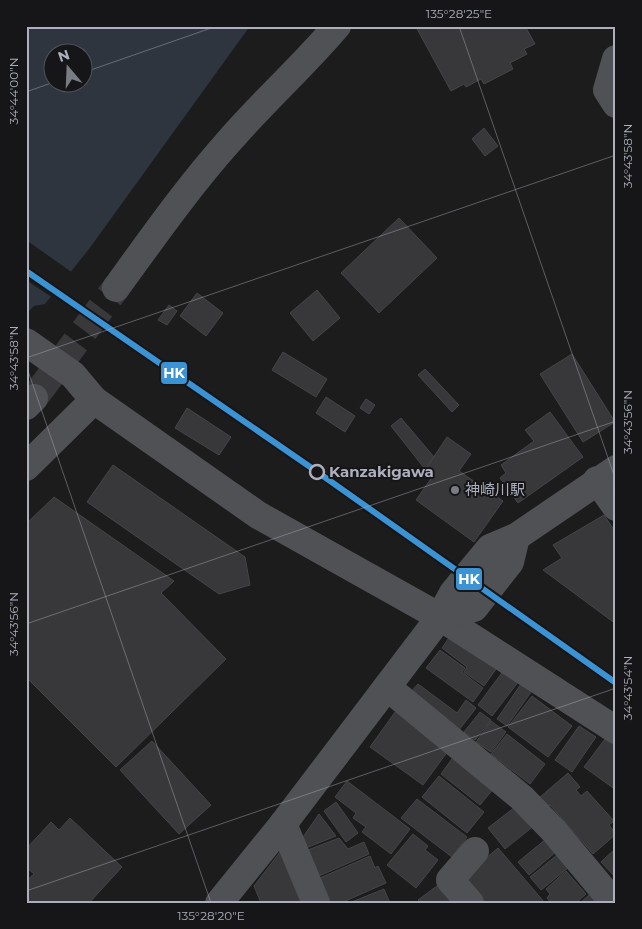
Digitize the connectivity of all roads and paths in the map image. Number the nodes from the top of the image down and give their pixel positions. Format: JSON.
{"nodes":[{"id":1,"x":336,"y":26,"type":"edge"},
{"id":2,"x":616,"y":59,"type":"edge"},
{"id":3,"x":616,"y":104,"type":"edge"},
{"id":4,"x":116,"y":288,"type":"tunnel mouth"},
{"id":5,"x":26,"y":342,"type":"edge"},
{"id":6,"x":94,"y":400,"type":"junction"},
{"id":7,"x":26,"y":467,"type":"edge"},
{"id":8,"x":606,"y":475,"type":"edge"},
{"id":9,"x":616,"y":507,"type":"edge"},
{"id":10,"x":440,"y":616,"type":"junction"},
{"id":11,"x":387,"y":687,"type":"junction"},
{"id":12,"x":616,"y":730,"type":"edge"},
{"id":13,"x":283,"y":824,"type":"junction"},
{"id":14,"x":475,"y":851,"type":"dead end"},
{"id":15,"x":219,"y":903,"type":"edge"},
{"id":16,"x":316,"y":903,"type":"edge"},
{"id":17,"x":470,"y":903,"type":"edge"},
{"id":18,"x":614,"y":903,"type":"edge"}],
"edges":[{"from":1,"to":4,"type":"street"},
{"from":2,"to":3,"type":"street"},
{"from":5,"to":6,"type":"street"},
{"from":6,"to":7,"type":"street"},
{"from":6,"to":10,"type":"street"},
{"from":8,"to":9,"type":"street"},
{"from":8,"to":10,"type":"street"},
{"from":10,"to":11,"type":"street"},
{"from":10,"to":12,"type":"street"},
{"from":11,"to":13,"type":"street"},
{"from":11,"to":18,"type":"street"},
{"from":13,"to":15,"type":"street"},
{"from":13,"to":16,"type":"street"},
{"from":14,"to":17,"type":"street"}]}
